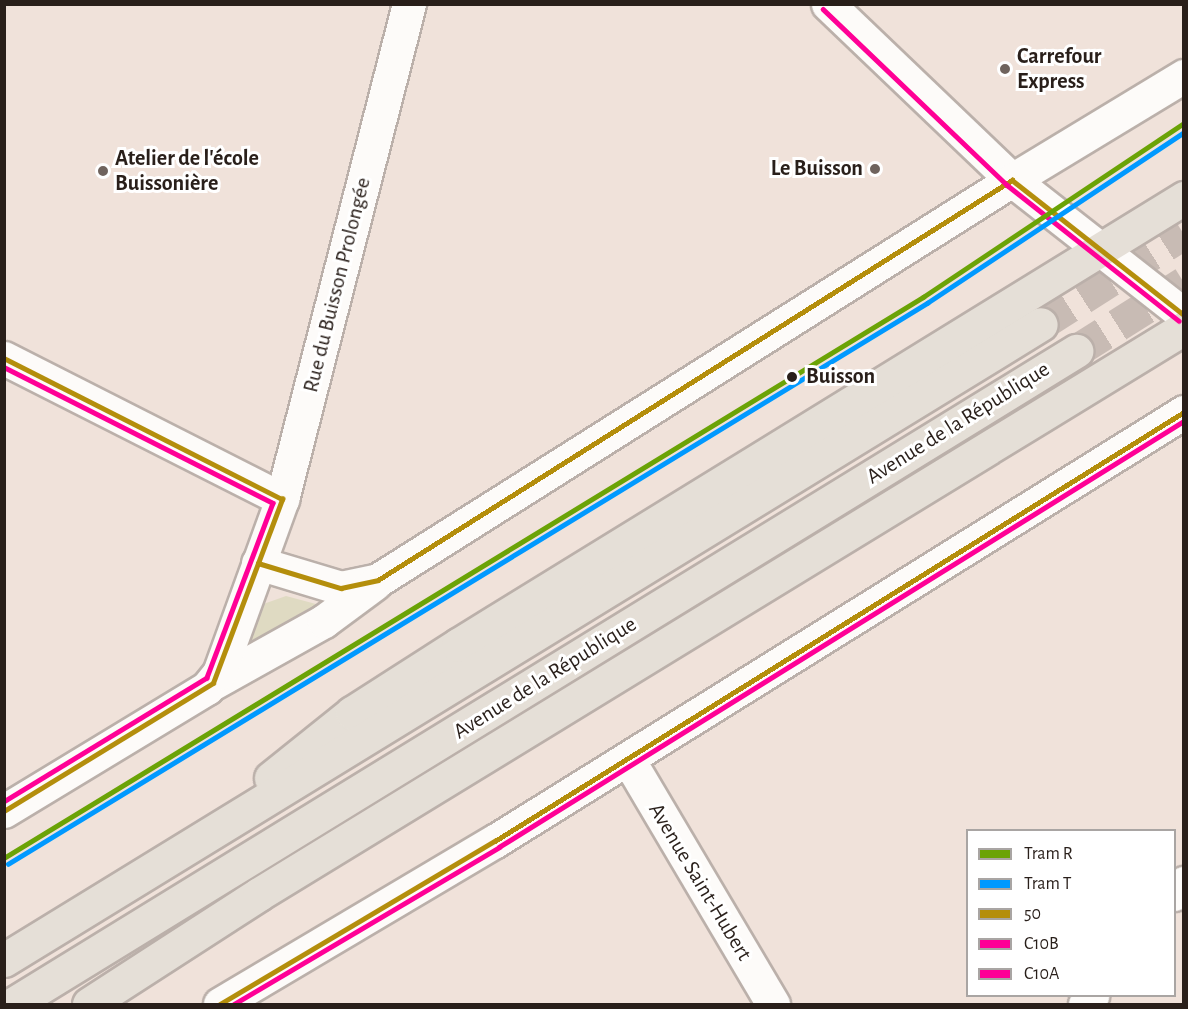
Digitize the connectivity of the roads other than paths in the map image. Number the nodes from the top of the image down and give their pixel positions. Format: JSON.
{"nodes":[{"id":1,"x":409,"y":4,"type":"edge"},
{"id":2,"x":828,"y":4,"type":"edge"},
{"id":3,"x":1184,"y":76,"type":"edge"},
{"id":4,"x":1012,"y":180,"type":"junction"},
{"id":5,"x":1184,"y":198,"type":"edge"},
{"id":6,"x":1102,"y":249,"type":"junction"},
{"id":7,"x":1184,"y":315,"type":"edge"},
{"id":8,"x":1041,"y":324,"type":"tunnel mouth"},
{"id":9,"x":1184,"y":328,"type":"edge"},
{"id":10,"x":1076,"y":351,"type":"tunnel mouth"},
{"id":11,"x":4,"y":358,"type":"edge"},
{"id":12,"x":1184,"y":412,"type":"edge"},
{"id":13,"x":282,"y":499,"type":"junction"},
{"id":14,"x":258,"y":563,"type":"junction"},
{"id":15,"x":378,"y":580,"type":"junction"},
{"id":16,"x":213,"y":683,"type":"junction"},
{"id":17,"x":628,"y":759,"type":"junction"},
{"id":18,"x":4,"y":811,"type":"edge"},
{"id":19,"x":208,"y":835,"type":"junction"},
{"id":20,"x":4,"y":960,"type":"edge"},
{"id":21,"x":13,"y":1005,"type":"edge"},
{"id":22,"x":89,"y":1005,"type":"edge"},
{"id":23,"x":220,"y":1005,"type":"edge"},
{"id":24,"x":773,"y":1005,"type":"edge"}],
"edges":[{"from":1,"to":13,"type":"street","name":"Rue du Buisson Prolongée"},
{"from":2,"to":4,"type":"street"},
{"from":3,"to":4,"type":"street"},
{"from":4,"to":6,"type":"street"},
{"from":4,"to":15,"type":"street"},
{"from":5,"to":6,"type":"main road"},
{"from":6,"to":7,"type":"street"},
{"from":6,"to":19,"type":"main road"},
{"from":8,"to":19,"type":"main road","name":"Avenue de la République"},
{"from":9,"to":22,"type":"main road"},
{"from":10,"to":21,"type":"main road","name":"Avenue de la République"},
{"from":11,"to":13,"type":"street"},
{"from":12,"to":17,"type":"street"},
{"from":13,"to":14,"type":"street","name":"Rue du Buisson Prolongée"},
{"from":14,"to":15,"type":"street"},
{"from":14,"to":16,"type":"street"},
{"from":15,"to":16,"type":"street"},
{"from":16,"to":18,"type":"street"},
{"from":17,"to":23,"type":"street"},
{"from":17,"to":24,"type":"street","name":"Avenue Saint-Hubert"},
{"from":19,"to":20,"type":"main road","name":"Avenue de la République"}]}
